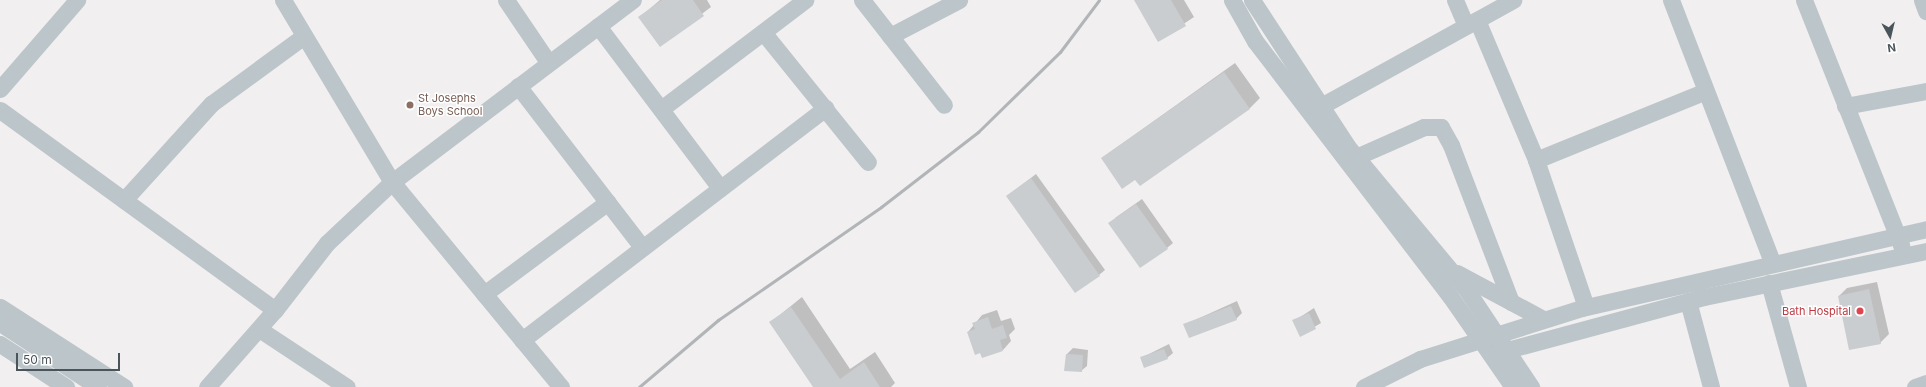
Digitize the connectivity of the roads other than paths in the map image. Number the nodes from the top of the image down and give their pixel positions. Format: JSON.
{"nodes":[{"id":1,"x":77,"y":0,"type":"edge"},
{"id":2,"x":283,"y":0,"type":"edge"},
{"id":3,"x":506,"y":0,"type":"edge"},
{"id":4,"x":805,"y":0,"type":"edge"},
{"id":5,"x":862,"y":0,"type":"edge"},
{"id":6,"x":959,"y":0,"type":"edge"},
{"id":7,"x":1232,"y":0,"type":"edge"},
{"id":8,"x":1252,"y":0,"type":"edge"},
{"id":9,"x":1455,"y":0,"type":"edge"},
{"id":10,"x":1513,"y":0,"type":"edge"},
{"id":11,"x":1671,"y":0,"type":"edge"},
{"id":12,"x":1804,"y":0,"type":"edge"},
{"id":13,"x":1922,"y":0,"type":"edge"},
{"id":14,"x":626,"y":2,"type":"edge"},
{"id":15,"x":1926,"y":11,"type":"edge"},
{"id":16,"x":1472,"y":23,"type":"junction"},
{"id":17,"x":598,"y":26,"type":"junction"},
{"id":18,"x":763,"y":32,"type":"junction"},
{"id":19,"x":304,"y":36,"type":"junction"},
{"id":20,"x":890,"y":36,"type":"junction"},
{"id":21,"x":548,"y":62,"type":"junction"},
{"id":22,"x":518,"y":86,"type":"junction"},
{"id":23,"x":0,"y":89,"type":"edge"},
{"id":24,"x":1706,"y":91,"type":"junction"},
{"id":25,"x":1926,"y":91,"type":"edge"},
{"id":26,"x":944,"y":105,"type":"dead end"},
{"id":27,"x":1846,"y":106,"type":"junction"},
{"id":28,"x":824,"y":108,"type":"junction"},
{"id":29,"x":661,"y":109,"type":"junction"},
{"id":30,"x":0,"y":110,"type":"edge"},
{"id":31,"x":1315,"y":110,"type":"junction"},
{"id":32,"x":1356,"y":157,"type":"junction"},
{"id":33,"x":1536,"y":160,"type":"junction"},
{"id":34,"x":868,"y":162,"type":"dead end"},
{"id":35,"x":392,"y":182,"type":"junction"},
{"id":36,"x":720,"y":188,"type":"junction"},
{"id":37,"x":124,"y":200,"type":"junction"},
{"id":38,"x":608,"y":202,"type":"junction"},
{"id":39,"x":1926,"y":229,"type":"edge"},
{"id":40,"x":1896,"y":235,"type":"junction"},
{"id":41,"x":642,"y":248,"type":"junction"},
{"id":42,"x":1926,"y":251,"type":"edge"},
{"id":43,"x":1905,"y":256,"type":"junction"},
{"id":44,"x":1772,"y":262,"type":"junction"},
{"id":45,"x":1450,"y":269,"type":"junction"},
{"id":46,"x":1769,"y":283,"type":"junction"},
{"id":47,"x":484,"y":294,"type":"junction"},
{"id":48,"x":1688,"y":301,"type":"junction"},
{"id":49,"x":1511,"y":302,"type":"junction"},
{"id":50,"x":1586,"y":307,"type":"junction"},
{"id":51,"x":0,"y":308,"type":"edge"},
{"id":52,"x":275,"y":310,"type":"junction"},
{"id":53,"x":1544,"y":319,"type":"junction"},
{"id":54,"x":0,"y":323,"type":"edge"},
{"id":55,"x":259,"y":329,"type":"junction"},
{"id":56,"x":1495,"y":333,"type":"junction"},
{"id":57,"x":1479,"y":338,"type":"junction"},
{"id":58,"x":522,"y":340,"type":"junction"},
{"id":59,"x":246,"y":343,"type":"junction"},
{"id":60,"x":0,"y":344,"type":"edge"},
{"id":61,"x":1498,"y":352,"type":"junction"},
{"id":62,"x":1926,"y":383,"type":"edge"},
{"id":63,"x":66,"y":387,"type":"edge"},
{"id":64,"x":98,"y":387,"type":"edge"},
{"id":65,"x":124,"y":387,"type":"edge"},
{"id":66,"x":207,"y":387,"type":"edge"},
{"id":67,"x":221,"y":387,"type":"edge"},
{"id":68,"x":347,"y":387,"type":"edge"},
{"id":69,"x":560,"y":387,"type":"edge"},
{"id":70,"x":1364,"y":387,"type":"edge"},
{"id":71,"x":1512,"y":387,"type":"edge"},
{"id":72,"x":1531,"y":387,"type":"edge"},
{"id":73,"x":1711,"y":387,"type":"edge"},
{"id":74,"x":1798,"y":387,"type":"edge"},
{"id":75,"x":1915,"y":387,"type":"edge"}],
"edges":[{"from":1,"to":23,"type":"street"},
{"from":2,"to":19,"type":"street"},
{"from":3,"to":21,"type":"street"},
{"from":4,"to":18,"type":"street"},
{"from":5,"to":20,"type":"street"},
{"from":6,"to":20,"type":"street"},
{"from":7,"to":31,"type":"street"},
{"from":8,"to":31,"type":"street"},
{"from":9,"to":16,"type":"street"},
{"from":10,"to":16,"type":"street"},
{"from":11,"to":24,"type":"street"},
{"from":12,"to":27,"type":"street"},
{"from":13,"to":15,"type":"street"},
{"from":14,"to":17,"type":"street"},
{"from":16,"to":31,"type":"street"},
{"from":16,"to":33,"type":"street"},
{"from":17,"to":21,"type":"street"},
{"from":17,"to":29,"type":"street"},
{"from":18,"to":28,"type":"street"},
{"from":18,"to":29,"type":"street"},
{"from":19,"to":35,"type":"street"},
{"from":19,"to":37,"type":"street"},
{"from":20,"to":26,"type":"street"},
{"from":21,"to":22,"type":"street"},
{"from":22,"to":35,"type":"street"},
{"from":22,"to":38,"type":"street"},
{"from":24,"to":33,"type":"street"},
{"from":24,"to":44,"type":"street"},
{"from":25,"to":27,"type":"street"},
{"from":27,"to":40,"type":"street"},
{"from":28,"to":34,"type":"street"},
{"from":28,"to":36,"type":"street"},
{"from":29,"to":36,"type":"street"},
{"from":30,"to":37,"type":"street"},
{"from":31,"to":32,"type":"street"},
{"from":31,"to":57,"type":"street"},
{"from":32,"to":45,"type":"street"},
{"from":32,"to":49,"type":"street"},
{"from":33,"to":50,"type":"street"},
{"from":35,"to":47,"type":"street"},
{"from":35,"to":52,"type":"street"},
{"from":36,"to":41,"type":"street"},
{"from":37,"to":52,"type":"street"},
{"from":38,"to":41,"type":"street"},
{"from":38,"to":47,"type":"street"},
{"from":39,"to":40,"type":"street"},
{"from":40,"to":43,"type":"street"},
{"from":40,"to":44,"type":"street"},
{"from":41,"to":58,"type":"street"},
{"from":42,"to":43,"type":"street"},
{"from":43,"to":46,"type":"street"},
{"from":44,"to":50,"type":"street"},
{"from":45,"to":49,"type":"street"},
{"from":45,"to":56,"type":"street"},
{"from":46,"to":48,"type":"street"},
{"from":46,"to":74,"type":"street"},
{"from":47,"to":58,"type":"street"},
{"from":48,"to":61,"type":"street"},
{"from":48,"to":73,"type":"street"},
{"from":49,"to":53,"type":"street"},
{"from":50,"to":53,"type":"street"},
{"from":51,"to":65,"type":"street"},
{"from":52,"to":55,"type":"street"},
{"from":53,"to":56,"type":"street"},
{"from":54,"to":64,"type":"street"},
{"from":55,"to":59,"type":"street"},
{"from":55,"to":68,"type":"street"},
{"from":56,"to":57,"type":"street"},
{"from":56,"to":61,"type":"street"},
{"from":57,"to":61,"type":"street"},
{"from":57,"to":70,"type":"street"},
{"from":58,"to":69,"type":"street"},
{"from":59,"to":66,"type":"street"},
{"from":59,"to":67,"type":"street"},
{"from":60,"to":63,"type":"street"},
{"from":61,"to":71,"type":"street"},
{"from":61,"to":72,"type":"street"},
{"from":62,"to":75,"type":"street"}]}
